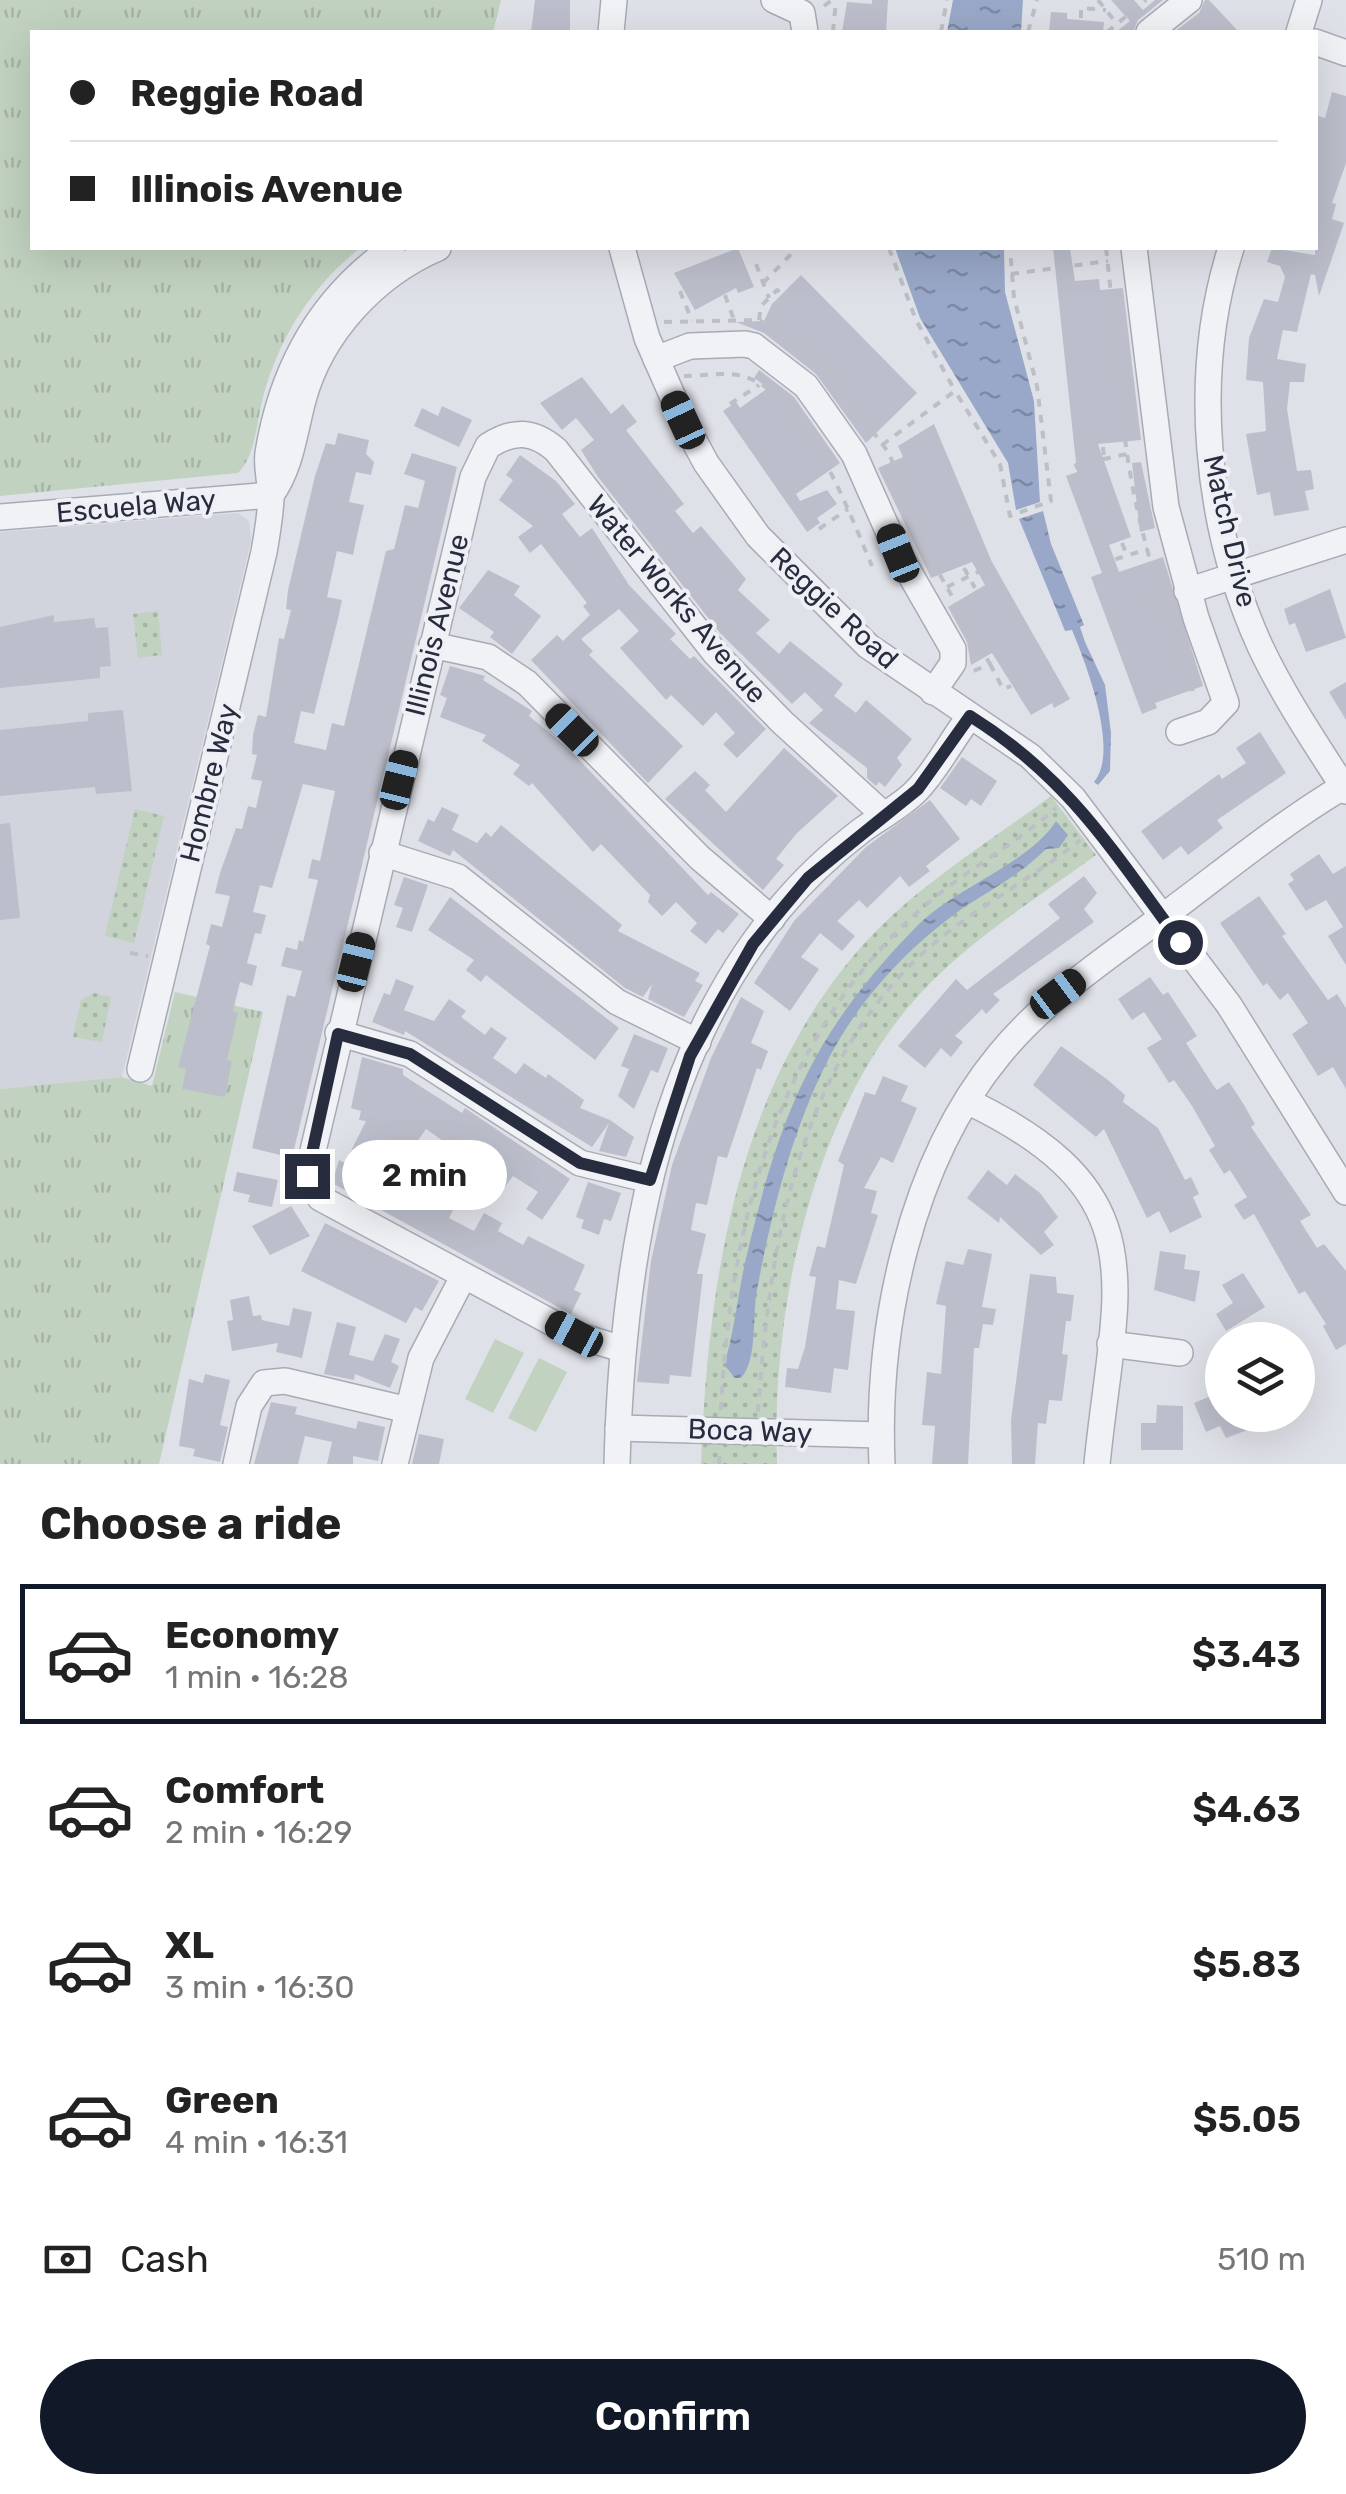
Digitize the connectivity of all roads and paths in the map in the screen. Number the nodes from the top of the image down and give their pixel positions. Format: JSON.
{"nodes":[{"id":1,"x":614,"y":0,"type":"edge"},
{"id":2,"x":774,"y":0,"type":"edge"},
{"id":3,"x":836,"y":0,"type":"edge"},
{"id":4,"x":947,"y":0,"type":"edge"},
{"id":5,"x":1037,"y":0,"type":"edge"},
{"id":6,"x":1098,"y":0,"type":"edge"},
{"id":7,"x":1146,"y":0,"type":"edge"},
{"id":8,"x":1189,"y":0,"type":"edge"},
{"id":9,"x":1309,"y":0,"type":"edge"},
{"id":10,"x":1106,"y":10,"type":"junction"},
{"id":11,"x":1081,"y":18,"type":"dead end"},
{"id":12,"x":1117,"y":24,"type":"junction"},
{"id":13,"x":610,"y":30,"type":"edge"},
{"id":14,"x":806,"y":30,"type":"edge"},
{"id":15,"x":834,"y":30,"type":"edge"},
{"id":16,"x":941,"y":30,"type":"edge"},
{"id":17,"x":1029,"y":30,"type":"edge"},
{"id":18,"x":1109,"y":30,"type":"edge"},
{"id":19,"x":1152,"y":30,"type":"edge"},
{"id":20,"x":1300,"y":30,"type":"edge"},
{"id":21,"x":1318,"y":43,"type":"edge"},
{"id":22,"x":1346,"y":54,"type":"edge"},
{"id":23,"x":390,"y":250,"type":"edge"},
{"id":24,"x":433,"y":250,"type":"edge"},
{"id":25,"x":623,"y":250,"type":"edge"},
{"id":26,"x":795,"y":250,"type":"edge"},
{"id":27,"x":890,"y":250,"type":"edge"},
{"id":28,"x":1010,"y":250,"type":"edge"},
{"id":29,"x":1106,"y":250,"type":"edge"},
{"id":30,"x":1134,"y":250,"type":"edge"},
{"id":31,"x":1231,"y":250,"type":"edge"},
{"id":32,"x":1108,"y":261,"type":"junction"},
{"id":33,"x":756,"y":264,"type":"dead end"},
{"id":34,"x":1011,"y":274,"type":"junction"},
{"id":35,"x":763,"y":283,"type":"junction"},
{"id":36,"x":680,"y":291,"type":"dead end"},
{"id":37,"x":781,"y":294,"type":"dead end"},
{"id":38,"x":725,"y":295,"type":"dead end"},
{"id":39,"x":769,"y":298,"type":"junction"},
{"id":40,"x":734,"y":320,"type":"dead end"},
{"id":41,"x":759,"y":320,"type":"dead end"},
{"id":42,"x":692,"y":321,"type":"dead end"},
{"id":43,"x":795,"y":334,"type":"dead end"},
{"id":44,"x":789,"y":339,"type":"dead end"},
{"id":45,"x":656,"y":360,"type":"junction"},
{"id":46,"x":831,"y":362,"type":"dead end"},
{"id":47,"x":825,"y":368,"type":"dead end"},
{"id":48,"x":684,"y":376,"type":"dead end"},
{"id":49,"x":759,"y":386,"type":"junction"},
{"id":50,"x":955,"y":392,"type":"junction"},
{"id":51,"x":860,"y":402,"type":"dead end"},
{"id":52,"x":730,"y":404,"type":"dead end"},
{"id":53,"x":854,"y":408,"type":"dead end"},
{"id":54,"x":512,"y":433,"type":"joint"},
{"id":55,"x":882,"y":445,"type":"dead end"},
{"id":56,"x":1103,"y":447,"type":"dead end"},
{"id":57,"x":1128,"y":454,"type":"junction"},
{"id":58,"x":1089,"y":455,"type":"dead end"},
{"id":59,"x":1104,"y":458,"type":"junction"},
{"id":60,"x":1091,"y":462,"type":"junction"},
{"id":61,"x":1078,"y":469,"type":"dead end"},
{"id":62,"x":829,"y":470,"type":"junction"},
{"id":63,"x":1093,"y":470,"type":"dead end"},
{"id":64,"x":822,"y":474,"type":"dead end"},
{"id":65,"x":271,"y":495,"type":"junction"},
{"id":66,"x":848,"y":509,"type":"junction"},
{"id":67,"x":828,"y":513,"type":"dead end"},
{"id":68,"x":0,"y":517,"type":"edge"},
{"id":69,"x":832,"y":520,"type":"junction"},
{"id":70,"x":819,"y":530,"type":"dead end"},
{"id":71,"x":1346,"y":540,"type":"edge"},
{"id":72,"x":933,"y":542,"type":"dead end"},
{"id":73,"x":1122,"y":543,"type":"dead end"},
{"id":74,"x":924,"y":546,"type":"dead end"},
{"id":75,"x":1148,"y":549,"type":"junction"},
{"id":76,"x":1127,"y":555,"type":"junction"},
{"id":77,"x":1100,"y":564,"type":"dead end"},
{"id":78,"x":872,"y":566,"type":"dead end"},
{"id":79,"x":964,"y":568,"type":"dead end"},
{"id":80,"x":983,"y":571,"type":"dead end"},
{"id":81,"x":1236,"y":574,"type":"junction"},
{"id":82,"x":968,"y":577,"type":"junction"},
{"id":83,"x":947,"y":587,"type":"dead end"},
{"id":84,"x":975,"y":588,"type":"dead end"},
{"id":85,"x":1188,"y":591,"type":"junction"},
{"id":86,"x":1160,"y":594,"type":"junction"},
{"id":87,"x":1149,"y":599,"type":"dead end"},
{"id":88,"x":432,"y":645,"type":"junction"},
{"id":89,"x":990,"y":664,"type":"dead end"},
{"id":90,"x":1010,"y":686,"type":"dead end"},
{"id":91,"x":1192,"y":691,"type":"dead end"},
{"id":92,"x":933,"y":692,"type":"junction"},
{"id":93,"x":970,"y":716,"type":"junction"},
{"id":94,"x":1179,"y":732,"type":"dead end"},
{"id":95,"x":1345,"y":788,"type":"edge"},
{"id":96,"x":1056,"y":808,"type":"dead end"},
{"id":97,"x":884,"y":815,"type":"junction"},
{"id":98,"x":1080,"y":840,"type":"dead end"},
{"id":99,"x":382,"y":853,"type":"junction"},
{"id":100,"x":1162,"y":917,"type":"junction"},
{"id":101,"x":772,"y":918,"type":"junction"},
{"id":102,"x":130,"y":953,"type":"dead end"},
{"id":103,"x":148,"y":956,"type":"dead end"},
{"id":104,"x":338,"y":1034,"type":"junction"},
{"id":105,"x":698,"y":1042,"type":"junction"},
{"id":106,"x":140,"y":1069,"type":"dead end"},
{"id":107,"x":967,"y":1101,"type":"junction"},
{"id":108,"x":650,"y":1180,"type":"junction"},
{"id":109,"x":1346,"y":1192,"type":"edge"},
{"id":110,"x":463,"y":1277,"type":"junction"},
{"id":111,"x":1110,"y":1344,"type":"junction"},
{"id":112,"x":622,"y":1349,"type":"junction"},
{"id":113,"x":1180,"y":1353,"type":"dead end"},
{"id":114,"x":408,"y":1410,"type":"junction"},
{"id":115,"x":721,"y":1410,"type":"dead end"},
{"id":116,"x":758,"y":1412,"type":"dead end"},
{"id":117,"x":618,"y":1428,"type":"junction"},
{"id":118,"x":882,"y":1435,"type":"junction"},
{"id":119,"x":711,"y":1440,"type":"junction"},
{"id":120,"x":236,"y":1464,"type":"edge"},
{"id":121,"x":395,"y":1464,"type":"edge"},
{"id":122,"x":617,"y":1464,"type":"edge"},
{"id":123,"x":719,"y":1464,"type":"edge"},
{"id":124,"x":882,"y":1464,"type":"edge"},
{"id":125,"x":1097,"y":1464,"type":"edge"}],
"edges":[{"from":1,"to":13,"type":"street"},
{"from":2,"to":14,"type":"street"},
{"from":3,"to":15,"type":"path"},
{"from":4,"to":16,"type":"path"},
{"from":5,"to":17,"type":"path"},
{"from":6,"to":10,"type":"path"},
{"from":7,"to":12,"type":"path"},
{"from":8,"to":19,"type":"street"},
{"from":9,"to":20,"type":"street"},
{"from":10,"to":11,"type":"path"},
{"from":10,"to":12,"type":"path"},
{"from":12,"to":18,"type":"path"},
{"from":21,"to":22,"type":"street"},
{"from":23,"to":65,"type":"street","name":"Hombre Way"},
{"from":24,"to":65,"type":"street","name":"Hombre Way"},
{"from":25,"to":45,"type":"street","name":"Reggie Road"},
{"from":26,"to":35,"type":"path"},
{"from":27,"to":50,"type":"path"},
{"from":28,"to":34,"type":"path"},
{"from":29,"to":32,"type":"path"},
{"from":30,"to":85,"type":"street"},
{"from":31,"to":81,"type":"street","name":"Match Drive"},
{"from":32,"to":34,"type":"path"},
{"from":32,"to":57,"type":"path"},
{"from":33,"to":35,"type":"path"},
{"from":34,"to":50,"type":"path"},
{"from":35,"to":39,"type":"path"},
{"from":36,"to":42,"type":"path"},
{"from":37,"to":39,"type":"path"},
{"from":38,"to":40,"type":"path"},
{"from":39,"to":41,"type":"path"},
{"from":43,"to":44,"type":"path"},
{"from":45,"to":92,"type":"street","name":"Reggie Road"},
{"from":45,"to":92,"type":"street"},
{"from":46,"to":47,"type":"path"},
{"from":48,"to":49,"type":"path"},
{"from":49,"to":52,"type":"path"},
{"from":49,"to":62,"type":"path"},
{"from":50,"to":55,"type":"path"},
{"from":51,"to":53,"type":"path"},
{"from":54,"to":88,"type":"street","name":"Illinois Avenue"},
{"from":54,"to":97,"type":"street","name":"Water Works Avenue"},
{"from":56,"to":59,"type":"path"},
{"from":57,"to":59,"type":"path"},
{"from":57,"to":75,"type":"path"},
{"from":58,"to":60,"type":"path"},
{"from":59,"to":60,"type":"path"},
{"from":60,"to":61,"type":"path"},
{"from":60,"to":63,"type":"path"},
{"from":62,"to":64,"type":"path"},
{"from":62,"to":66,"type":"path"},
{"from":65,"to":68,"type":"street","name":"Escuela Way"},
{"from":65,"to":106,"type":"street","name":"Hombre Way"},
{"from":66,"to":69,"type":"path"},
{"from":66,"to":78,"type":"path"},
{"from":67,"to":69,"type":"path"},
{"from":69,"to":70,"type":"path"},
{"from":71,"to":81,"type":"street"},
{"from":72,"to":74,"type":"path"},
{"from":73,"to":76,"type":"path"},
{"from":75,"to":76,"type":"path"},
{"from":75,"to":86,"type":"path"},
{"from":76,"to":77,"type":"path"},
{"from":79,"to":82,"type":"path"},
{"from":80,"to":82,"type":"path"},
{"from":81,"to":85,"type":"street"},
{"from":81,"to":95,"type":"street","name":"Match Drive"},
{"from":82,"to":83,"type":"path"},
{"from":82,"to":84,"type":"path"},
{"from":85,"to":94,"type":"street"},
{"from":86,"to":87,"type":"path"},
{"from":86,"to":91,"type":"path"},
{"from":88,"to":99,"type":"street","name":"Illinois Avenue"},
{"from":88,"to":101,"type":"street"},
{"from":89,"to":90,"type":"path"},
{"from":92,"to":93,"type":"street","name":"Reggie Road"},
{"from":93,"to":97,"type":"street"},
{"from":93,"to":100,"type":"street","name":"Reggie Road"},
{"from":95,"to":100,"type":"street"},
{"from":96,"to":115,"type":"path"},
{"from":97,"to":101,"type":"street"},
{"from":98,"to":116,"type":"path"},
{"from":99,"to":104,"type":"street","name":"Illinois Avenue"},
{"from":99,"to":105,"type":"street"},
{"from":100,"to":107,"type":"street"},
{"from":100,"to":109,"type":"street","name":"Reggie Road"},
{"from":101,"to":105,"type":"street"},
{"from":102,"to":103,"type":"path"},
{"from":104,"to":108,"type":"street"},
{"from":104,"to":110,"type":"street","name":"Illinois Avenue"},
{"from":105,"to":108,"type":"street"},
{"from":107,"to":111,"type":"street"},
{"from":107,"to":118,"type":"street"},
{"from":108,"to":112,"type":"street"},
{"from":110,"to":112,"type":"street"},
{"from":110,"to":114,"type":"street"},
{"from":111,"to":113,"type":"street"},
{"from":111,"to":125,"type":"street"},
{"from":112,"to":117,"type":"street"},
{"from":114,"to":120,"type":"street"},
{"from":114,"to":121,"type":"street"},
{"from":117,"to":119,"type":"street","name":"Boca Way"},
{"from":117,"to":122,"type":"street"},
{"from":118,"to":119,"type":"street","name":"Boca Way"},
{"from":118,"to":124,"type":"street"},
{"from":119,"to":123,"type":"path"}]}
